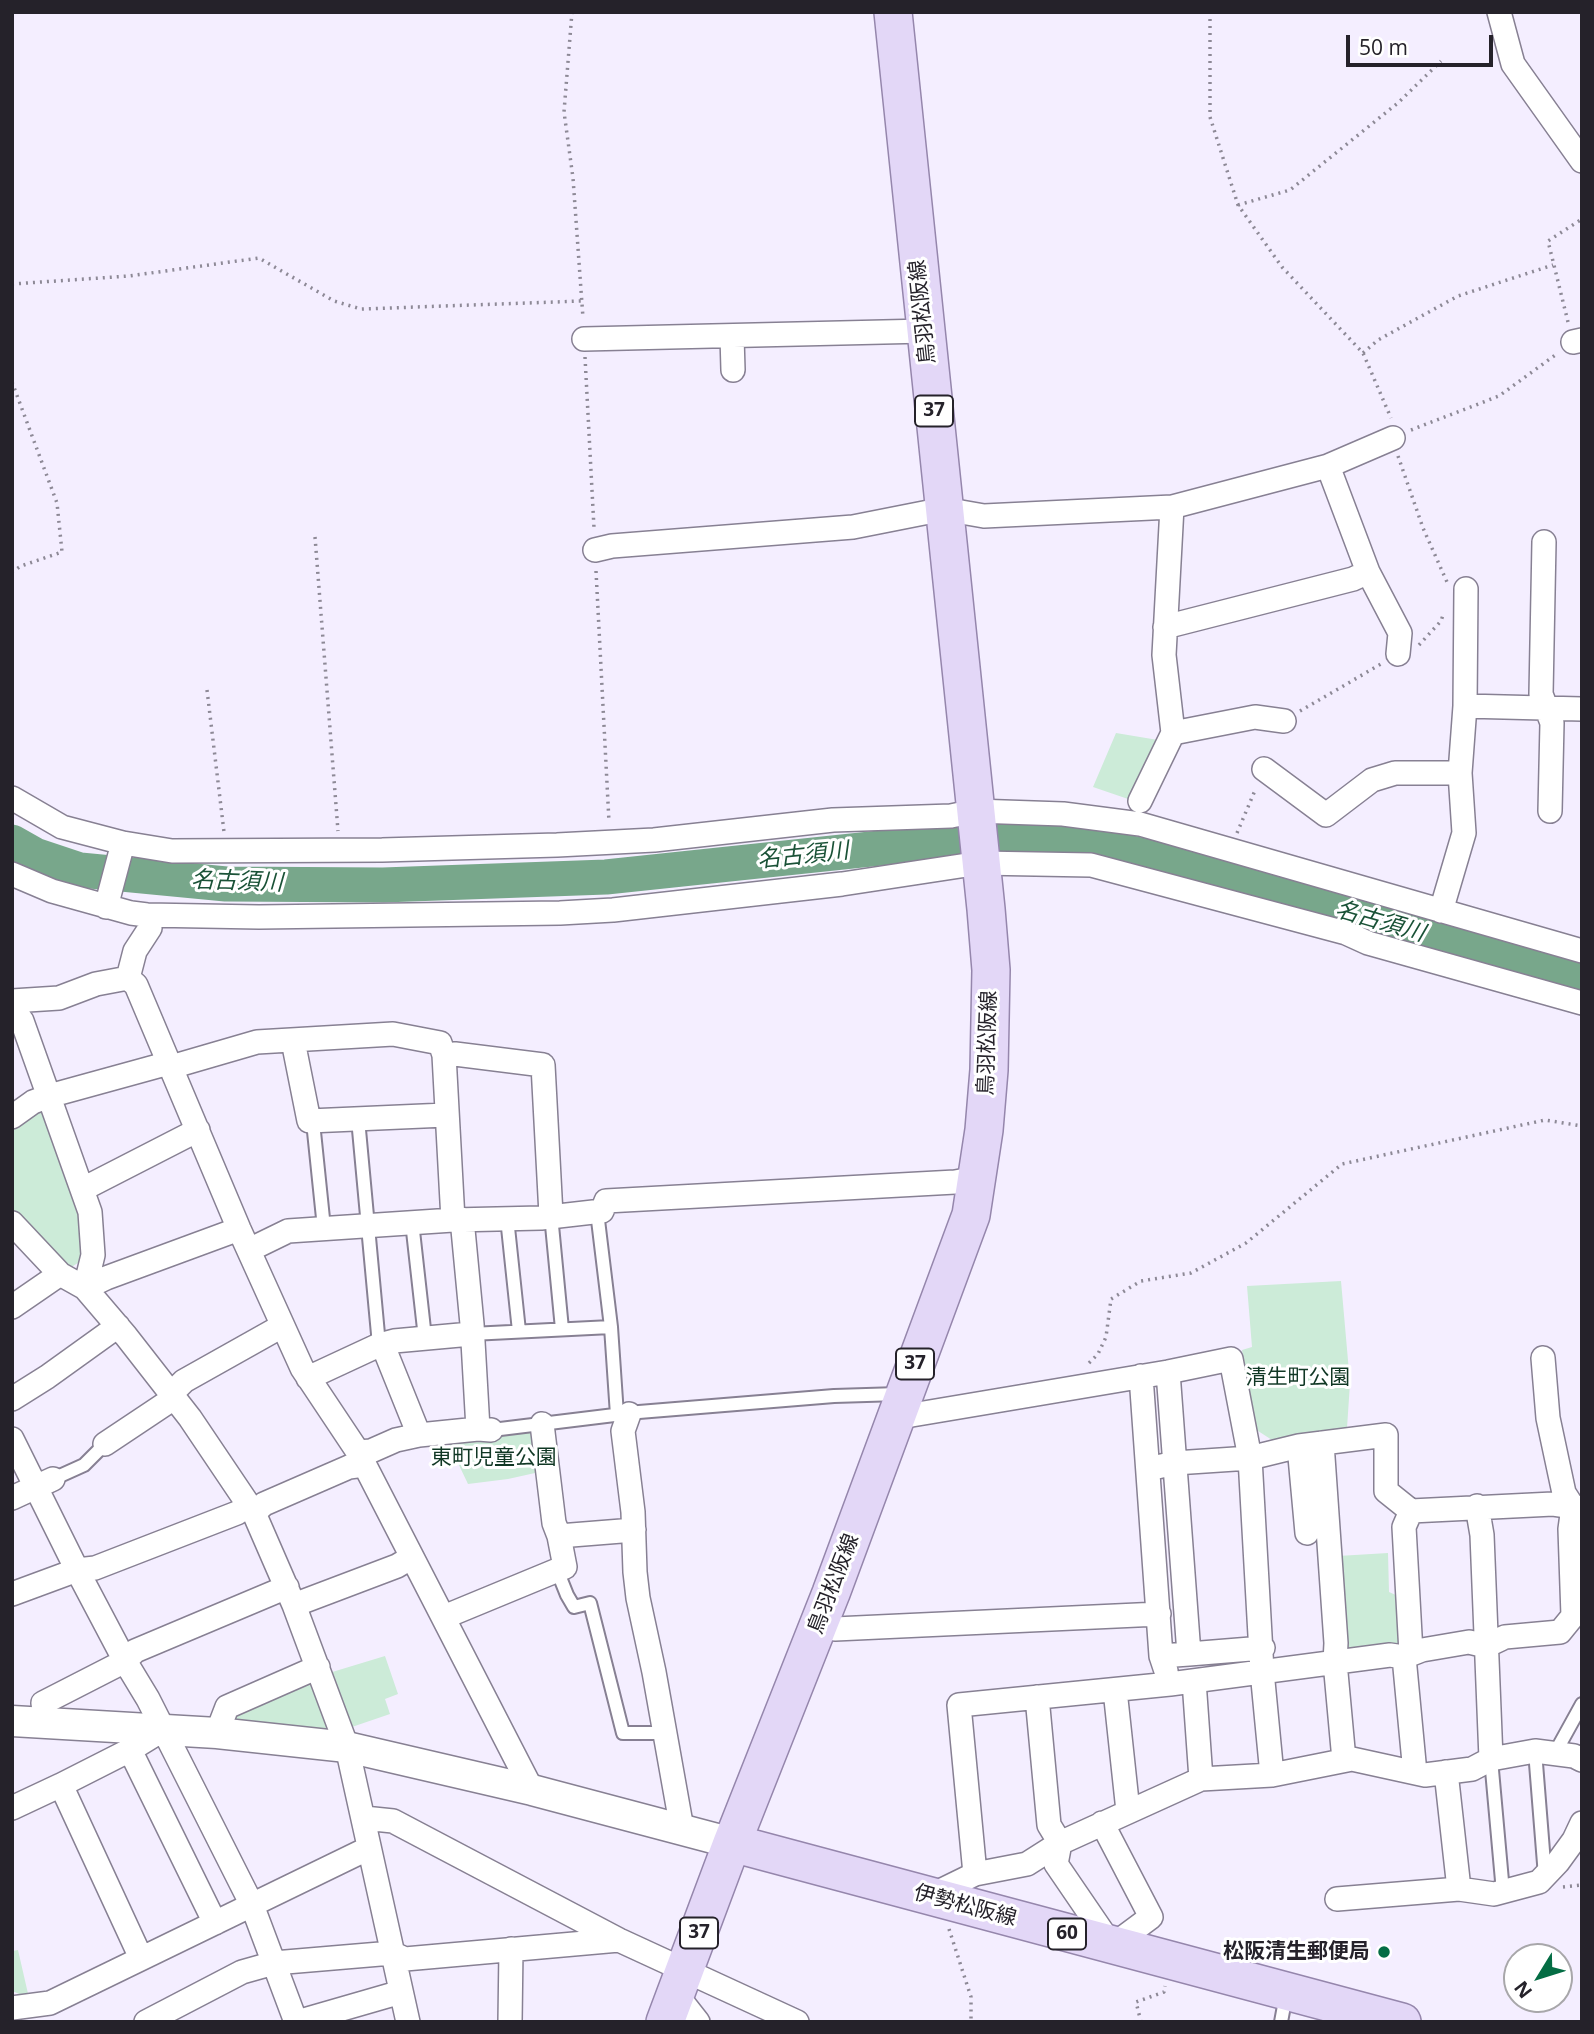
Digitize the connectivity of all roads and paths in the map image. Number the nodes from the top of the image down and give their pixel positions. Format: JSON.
{"nodes":[{"id":1,"x":572,"y":12,"type":"edge"},
{"id":2,"x":893,"y":12,"type":"edge"},
{"id":3,"x":1210,"y":12,"type":"edge"},
{"id":4,"x":1499,"y":12,"type":"edge"},
{"id":5,"x":1441,"y":61,"type":"dead end"},
{"id":6,"x":1582,"y":161,"type":"edge"},
{"id":7,"x":1238,"y":205,"type":"junction"},
{"id":8,"x":1582,"y":219,"type":"edge"},
{"id":9,"x":1554,"y":265,"type":"junction"},
{"id":10,"x":12,"y":284,"type":"edge"},
{"id":11,"x":582,"y":301,"type":"junction"},
{"id":12,"x":926,"y":331,"type":"junction"},
{"id":13,"x":732,"y":336,"type":"junction"},
{"id":14,"x":584,"y":339,"type":"junction"},
{"id":15,"x":1577,"y":341,"type":"edge"},
{"id":16,"x":1363,"y":354,"type":"junction"},
{"id":17,"x":733,"y":370,"type":"dead end"},
{"id":18,"x":12,"y":382,"type":"edge"},
{"id":19,"x":1392,"y":438,"type":"junction"},
{"id":20,"x":1328,"y":466,"type":"junction"},
{"id":21,"x":1172,"y":507,"type":"junction"},
{"id":22,"x":944,"y":509,"type":"junction"},
{"id":23,"x":315,"y":537,"type":"dead end"},
{"id":24,"x":1544,"y":542,"type":"dead end"},
{"id":25,"x":595,"y":550,"type":"junction"},
{"id":26,"x":12,"y":572,"type":"edge"},
{"id":27,"x":1368,"y":572,"type":"junction"},
{"id":28,"x":1459,"y":589,"type":"joint"},
{"id":29,"x":1444,"y":611,"type":"dead end"},
{"id":30,"x":1165,"y":626,"type":"junction"},
{"id":31,"x":1398,"y":654,"type":"junction"},
{"id":32,"x":206,"y":690,"type":"dead end"},
{"id":33,"x":1465,"y":706,"type":"junction"},
{"id":34,"x":1547,"y":708,"type":"junction"},
{"id":35,"x":1582,"y":709,"type":"edge"},
{"id":36,"x":1284,"y":721,"type":"joint"},
{"id":37,"x":1172,"y":733,"type":"junction"},
{"id":38,"x":1264,"y":769,"type":"joint"},
{"id":39,"x":1460,"y":773,"type":"junction"},
{"id":40,"x":12,"y":799,"type":"edge"},
{"id":41,"x":1140,"y":801,"type":"dead end"},
{"id":42,"x":975,"y":811,"type":"junction"},
{"id":43,"x":1550,"y":811,"type":"dead end"},
{"id":44,"x":599,"y":827,"type":"dead end"},
{"id":45,"x":338,"y":833,"type":"dead end"},
{"id":46,"x":225,"y":835,"type":"dead end"},
{"id":47,"x":123,"y":843,"type":"junction"},
{"id":48,"x":1230,"y":851,"type":"junction"},
{"id":49,"x":980,"y":863,"type":"junction"},
{"id":50,"x":12,"y":874,"type":"edge"},
{"id":51,"x":106,"y":907,"type":"junction"},
{"id":52,"x":1441,"y":911,"type":"junction"},
{"id":53,"x":147,"y":915,"type":"junction"},
{"id":54,"x":1582,"y":951,"type":"edge"},
{"id":55,"x":128,"y":978,"type":"junction"},
{"id":56,"x":1582,"y":1003,"type":"edge"},
{"id":57,"x":13,"y":1007,"type":"edge"},
{"id":58,"x":293,"y":1041,"type":"junction"},
{"id":59,"x":443,"y":1055,"type":"junction"},
{"id":60,"x":170,"y":1065,"type":"junction"},
{"id":61,"x":49,"y":1096,"type":"junction"},
{"id":62,"x":446,"y":1115,"type":"junction"},
{"id":63,"x":12,"y":1117,"type":"edge"},
{"id":64,"x":358,"y":1119,"type":"junction"},
{"id":65,"x":313,"y":1122,"type":"junction"},
{"id":66,"x":1582,"y":1126,"type":"edge"},
{"id":67,"x":198,"y":1130,"type":"junction"},
{"id":68,"x":977,"y":1178,"type":"junction"},
{"id":69,"x":83,"y":1189,"type":"junction"},
{"id":70,"x":602,"y":1211,"type":"junction"},
{"id":71,"x":551,"y":1215,"type":"junction"},
{"id":72,"x":507,"y":1218,"type":"junction"},
{"id":73,"x":458,"y":1220,"type":"junction"},
{"id":74,"x":412,"y":1222,"type":"junction"},
{"id":75,"x":12,"y":1223,"type":"edge"},
{"id":76,"x":368,"y":1224,"type":"junction"},
{"id":77,"x":324,"y":1228,"type":"junction"},
{"id":78,"x":239,"y":1229,"type":"junction"},
{"id":79,"x":249,"y":1250,"type":"junction"},
{"id":80,"x":60,"y":1274,"type":"junction"},
{"id":81,"x":85,"y":1288,"type":"junction"},
{"id":82,"x":12,"y":1307,"type":"edge"},
{"id":83,"x":118,"y":1326,"type":"junction"},
{"id":84,"x":282,"y":1326,"type":"junction"},
{"id":85,"x":611,"y":1327,"type":"junction"},
{"id":86,"x":562,"y":1328,"type":"junction"},
{"id":87,"x":519,"y":1331,"type":"junction"},
{"id":88,"x":471,"y":1334,"type":"junction"},
{"id":89,"x":425,"y":1338,"type":"junction"},
{"id":90,"x":379,"y":1345,"type":"junction"},
{"id":91,"x":1543,"y":1358,"type":"dead end"},
{"id":92,"x":1168,"y":1372,"type":"junction"},
{"id":93,"x":1141,"y":1376,"type":"junction"},
{"id":94,"x":309,"y":1378,"type":"junction"},
{"id":95,"x":1084,"y":1386,"type":"junction"},
{"id":96,"x":173,"y":1396,"type":"junction"},
{"id":97,"x":12,"y":1399,"type":"edge"},
{"id":98,"x":899,"y":1406,"type":"junction"},
{"id":99,"x":623,"y":1414,"type":"junction"},
{"id":100,"x":542,"y":1424,"type":"junction"},
{"id":101,"x":485,"y":1429,"type":"junction"},
{"id":102,"x":419,"y":1435,"type":"junction"},
{"id":103,"x":12,"y":1439,"type":"edge"},
{"id":104,"x":1322,"y":1443,"type":"junction"},
{"id":105,"x":105,"y":1444,"type":"joint"},
{"id":106,"x":1299,"y":1446,"type":"junction"},
{"id":107,"x":1250,"y":1458,"type":"junction"},
{"id":108,"x":361,"y":1459,"type":"junction"},
{"id":109,"x":1175,"y":1463,"type":"junction"},
{"id":110,"x":1148,"y":1469,"type":"junction"},
{"id":111,"x":45,"y":1484,"type":"junction"},
{"id":112,"x":12,"y":1498,"type":"edge"},
{"id":113,"x":1477,"y":1506,"type":"junction"},
{"id":114,"x":1577,"y":1508,"type":"edge"},
{"id":115,"x":251,"y":1509,"type":"junction"},
{"id":116,"x":1411,"y":1511,"type":"junction"},
{"id":117,"x":634,"y":1530,"type":"junction"},
{"id":118,"x":1307,"y":1533,"type":"dead end"},
{"id":119,"x":559,"y":1536,"type":"junction"},
{"id":120,"x":412,"y":1558,"type":"junction"},
{"id":121,"x":77,"y":1570,"type":"junction"},
{"id":122,"x":557,"y":1570,"type":"junction"},
{"id":123,"x":12,"y":1594,"type":"edge"},
{"id":124,"x":290,"y":1596,"type":"junction"},
{"id":125,"x":1160,"y":1614,"type":"junction"},
{"id":126,"x":444,"y":1617,"type":"junction"},
{"id":127,"x":820,"y":1621,"type":"junction"},
{"id":128,"x":1486,"y":1646,"type":"junction"},
{"id":129,"x":1263,"y":1648,"type":"junction"},
{"id":130,"x":1189,"y":1654,"type":"junction"},
{"id":131,"x":1408,"y":1655,"type":"junction"},
{"id":132,"x":1161,"y":1656,"type":"junction"},
{"id":133,"x":125,"y":1661,"type":"junction"},
{"id":134,"x":1335,"y":1662,"type":"junction"},
{"id":135,"x":318,"y":1667,"type":"junction"},
{"id":136,"x":1262,"y":1671,"type":"junction"},
{"id":137,"x":1194,"y":1681,"type":"junction"},
{"id":138,"x":1170,"y":1684,"type":"junction"},
{"id":139,"x":1115,"y":1690,"type":"junction"},
{"id":140,"x":1037,"y":1698,"type":"junction"},
{"id":141,"x":1582,"y":1704,"type":"edge"},
{"id":142,"x":12,"y":1721,"type":"edge"},
{"id":143,"x":46,"y":1724,"type":"junction"},
{"id":144,"x":164,"y":1730,"type":"junction"},
{"id":145,"x":217,"y":1733,"type":"junction"},
{"id":146,"x":666,"y":1733,"type":"junction"},
{"id":147,"x":347,"y":1747,"type":"junction"},
{"id":148,"x":130,"y":1750,"type":"junction"},
{"id":149,"x":1545,"y":1752,"type":"junction"},
{"id":150,"x":1491,"y":1759,"type":"junction"},
{"id":151,"x":1344,"y":1760,"type":"junction"},
{"id":152,"x":1582,"y":1760,"type":"edge"},
{"id":153,"x":1415,"y":1773,"type":"junction"},
{"id":154,"x":1446,"y":1773,"type":"junction"},
{"id":155,"x":1272,"y":1775,"type":"junction"},
{"id":156,"x":1201,"y":1779,"type":"junction"},
{"id":157,"x":61,"y":1785,"type":"junction"},
{"id":158,"x":532,"y":1790,"type":"junction"},
{"id":159,"x":12,"y":1808,"type":"edge"},
{"id":160,"x":1128,"y":1811,"type":"junction"},
{"id":161,"x":364,"y":1818,"type":"junction"},
{"id":162,"x":1102,"y":1823,"type":"junction"},
{"id":163,"x":1582,"y":1823,"type":"edge"},
{"id":164,"x":682,"y":1829,"type":"junction"},
{"id":165,"x":732,"y":1843,"type":"junction"},
{"id":166,"x":1060,"y":1843,"type":"junction"},
{"id":167,"x":369,"y":1848,"type":"junction"},
{"id":168,"x":975,"y":1874,"type":"junction"},
{"id":169,"x":1545,"y":1876,"type":"junction"},
{"id":170,"x":1459,"y":1889,"type":"junction"},
{"id":171,"x":1503,"y":1892,"type":"junction"},
{"id":172,"x":934,"y":1898,"type":"junction"},
{"id":173,"x":1337,"y":1899,"type":"dead end"},
{"id":174,"x":251,"y":1905,"type":"junction"},
{"id":175,"x":215,"y":1923,"type":"junction"},
{"id":176,"x":619,"y":1940,"type":"junction"},
{"id":177,"x":1111,"y":1946,"type":"junction"},
{"id":178,"x":511,"y":1949,"type":"junction"},
{"id":179,"x":392,"y":1953,"type":"junction"},
{"id":180,"x":141,"y":1958,"type":"junction"},
{"id":181,"x":1172,"y":1961,"type":"junction"},
{"id":182,"x":274,"y":1962,"type":"junction"},
{"id":183,"x":401,"y":1992,"type":"junction"},
{"id":184,"x":675,"y":1995,"type":"edge"},
{"id":185,"x":1284,"y":2006,"type":"edge"},
{"id":186,"x":12,"y":2008,"type":"edge"},
{"id":187,"x":146,"y":2022,"type":"edge"},
{"id":188,"x":297,"y":2022,"type":"edge"},
{"id":189,"x":408,"y":2022,"type":"edge"},
{"id":190,"x":510,"y":2022,"type":"edge"},
{"id":191,"x":698,"y":2022,"type":"edge"},
{"id":192,"x":797,"y":2022,"type":"edge"},
{"id":193,"x":971,"y":2022,"type":"edge"},
{"id":194,"x":1141,"y":2022,"type":"edge"},
{"id":195,"x":1402,"y":2022,"type":"edge"}],
"edges":[{"from":1,"to":11,"type":"path"},
{"from":2,"to":12,"type":"main road","name":"鳥羽松阪線","number":"37"},
{"from":3,"to":7,"type":"path"},
{"from":4,"to":6,"type":"street"},
{"from":5,"to":7,"type":"path"},
{"from":7,"to":16,"type":"path"},
{"from":8,"to":9,"type":"path"},
{"from":9,"to":15,"type":"path"},
{"from":9,"to":16,"type":"path"},
{"from":10,"to":11,"type":"path"},
{"from":11,"to":14,"type":"path"},
{"from":12,"to":13,"type":"street"},
{"from":12,"to":22,"type":"main road","name":"鳥羽松阪線","number":"37"},
{"from":13,"to":14,"type":"street"},
{"from":13,"to":17,"type":"street"},
{"from":14,"to":25,"type":"path"},
{"from":15,"to":19,"type":"path"},
{"from":16,"to":19,"type":"path"},
{"from":18,"to":26,"type":"path"},
{"from":19,"to":20,"type":"street"},
{"from":19,"to":28,"type":"path"},
{"from":20,"to":21,"type":"street"},
{"from":20,"to":27,"type":"street"},
{"from":21,"to":22,"type":"street"},
{"from":21,"to":30,"type":"street"},
{"from":22,"to":25,"type":"street"},
{"from":22,"to":42,"type":"main road","name":"鳥羽松阪線","number":"37"},
{"from":23,"to":45,"type":"path"},
{"from":24,"to":34,"type":"street"},
{"from":25,"to":44,"type":"path"},
{"from":27,"to":30,"type":"street"},
{"from":27,"to":31,"type":"street"},
{"from":28,"to":33,"type":"street"},
{"from":29,"to":31,"type":"path"},
{"from":30,"to":37,"type":"street"},
{"from":31,"to":36,"type":"path"},
{"from":32,"to":46,"type":"path"},
{"from":33,"to":34,"type":"street"},
{"from":33,"to":39,"type":"street"},
{"from":34,"to":35,"type":"street"},
{"from":34,"to":43,"type":"street"},
{"from":36,"to":37,"type":"street"},
{"from":37,"to":41,"type":"street"},
{"from":38,"to":39,"type":"street"},
{"from":38,"to":48,"type":"path"},
{"from":39,"to":52,"type":"street"},
{"from":40,"to":47,"type":"street"},
{"from":42,"to":47,"type":"street"},
{"from":42,"to":48,"type":"street"},
{"from":42,"to":49,"type":"main road","name":"鳥羽松阪線","number":"37"},
{"from":47,"to":51,"type":"street"},
{"from":48,"to":52,"type":"street"},
{"from":49,"to":53,"type":"street"},
{"from":49,"to":56,"type":"street"},
{"from":49,"to":68,"type":"main road","name":"鳥羽松阪線","number":"37"},
{"from":50,"to":51,"type":"street"},
{"from":51,"to":53,"type":"street"},
{"from":52,"to":54,"type":"street"},
{"from":53,"to":55,"type":"street"},
{"from":55,"to":57,"type":"street"},
{"from":55,"to":60,"type":"street"},
{"from":57,"to":61,"type":"street"},
{"from":58,"to":59,"type":"street"},
{"from":58,"to":60,"type":"street"},
{"from":58,"to":65,"type":"street"},
{"from":59,"to":62,"type":"street"},
{"from":59,"to":71,"type":"street"},
{"from":60,"to":61,"type":"street"},
{"from":60,"to":67,"type":"street"},
{"from":61,"to":63,"type":"street"},
{"from":61,"to":69,"type":"street"},
{"from":62,"to":64,"type":"street"},
{"from":62,"to":73,"type":"street"},
{"from":64,"to":65,"type":"street"},
{"from":64,"to":76,"type":"lane"},
{"from":65,"to":77,"type":"lane"},
{"from":66,"to":95,"type":"path"},
{"from":67,"to":69,"type":"street"},
{"from":67,"to":78,"type":"street"},
{"from":68,"to":70,"type":"street"},
{"from":68,"to":98,"type":"main road","name":"鳥羽松阪線","number":"37"},
{"from":69,"to":81,"type":"street"},
{"from":70,"to":71,"type":"street"},
{"from":70,"to":85,"type":"lane"},
{"from":71,"to":72,"type":"street"},
{"from":71,"to":86,"type":"lane"},
{"from":72,"to":73,"type":"street"},
{"from":72,"to":87,"type":"lane"},
{"from":73,"to":74,"type":"street"},
{"from":73,"to":88,"type":"street"},
{"from":74,"to":76,"type":"street"},
{"from":74,"to":89,"type":"lane"},
{"from":75,"to":80,"type":"street"},
{"from":76,"to":77,"type":"street"},
{"from":76,"to":90,"type":"lane"},
{"from":77,"to":79,"type":"street"},
{"from":78,"to":79,"type":"street"},
{"from":78,"to":81,"type":"street"},
{"from":79,"to":84,"type":"street"},
{"from":80,"to":81,"type":"street"},
{"from":80,"to":82,"type":"street"},
{"from":81,"to":83,"type":"street"},
{"from":83,"to":96,"type":"street"},
{"from":83,"to":97,"type":"street"},
{"from":84,"to":94,"type":"street"},
{"from":84,"to":96,"type":"street"},
{"from":85,"to":86,"type":"lane"},
{"from":85,"to":99,"type":"lane"},
{"from":86,"to":87,"type":"lane"},
{"from":87,"to":88,"type":"lane"},
{"from":88,"to":89,"type":"street"},
{"from":88,"to":101,"type":"street"},
{"from":89,"to":90,"type":"street"},
{"from":90,"to":94,"type":"street"},
{"from":90,"to":102,"type":"street"},
{"from":91,"to":114,"type":"street"},
{"from":92,"to":93,"type":"street"},
{"from":92,"to":107,"type":"street"},
{"from":92,"to":109,"type":"street"},
{"from":93,"to":95,"type":"street"},
{"from":93,"to":110,"type":"street"},
{"from":94,"to":108,"type":"street"},
{"from":95,"to":98,"type":"street"},
{"from":96,"to":105,"type":"street"},
{"from":96,"to":115,"type":"street"},
{"from":98,"to":99,"type":"lane"},
{"from":98,"to":127,"type":"main road","name":"鳥羽松阪線","number":"37"},
{"from":99,"to":100,"type":"lane"},
{"from":99,"to":117,"type":"street"},
{"from":100,"to":101,"type":"lane"},
{"from":100,"to":119,"type":"street"},
{"from":101,"to":102,"type":"street"},
{"from":102,"to":108,"type":"street"},
{"from":103,"to":111,"type":"street"},
{"from":104,"to":106,"type":"street"},
{"from":104,"to":116,"type":"street"},
{"from":104,"to":134,"type":"street"},
{"from":105,"to":111,"type":"lane"},
{"from":106,"to":107,"type":"street"},
{"from":106,"to":118,"type":"street"},
{"from":107,"to":109,"type":"street"},
{"from":107,"to":129,"type":"street"},
{"from":108,"to":115,"type":"street"},
{"from":108,"to":120,"type":"street"},
{"from":109,"to":110,"type":"street"},
{"from":109,"to":130,"type":"street"},
{"from":110,"to":125,"type":"street"},
{"from":111,"to":112,"type":"street"},
{"from":111,"to":121,"type":"street"},
{"from":113,"to":114,"type":"street"},
{"from":113,"to":116,"type":"street"},
{"from":113,"to":128,"type":"street"},
{"from":114,"to":128,"type":"street"},
{"from":115,"to":121,"type":"street"},
{"from":115,"to":124,"type":"street"},
{"from":116,"to":131,"type":"street"},
{"from":117,"to":119,"type":"street"},
{"from":117,"to":146,"type":"street"},
{"from":119,"to":122,"type":"street"},
{"from":120,"to":124,"type":"street"},
{"from":120,"to":126,"type":"street"},
{"from":121,"to":123,"type":"street"},
{"from":121,"to":133,"type":"street"},
{"from":122,"to":126,"type":"street"},
{"from":122,"to":146,"type":"lane"},
{"from":124,"to":133,"type":"street"},
{"from":124,"to":135,"type":"street"},
{"from":125,"to":127,"type":"street"},
{"from":125,"to":132,"type":"street"},
{"from":126,"to":158,"type":"street"},
{"from":127,"to":165,"type":"main road","name":"鳥羽松阪線","number":"37"},
{"from":128,"to":131,"type":"street"},
{"from":128,"to":150,"type":"street"},
{"from":129,"to":130,"type":"street"},
{"from":129,"to":136,"type":"street"},
{"from":130,"to":132,"type":"street"},
{"from":131,"to":134,"type":"street"},
{"from":131,"to":153,"type":"street"},
{"from":132,"to":138,"type":"street"},
{"from":133,"to":143,"type":"street"},
{"from":133,"to":144,"type":"street"},
{"from":134,"to":136,"type":"street"},
{"from":134,"to":151,"type":"street"},
{"from":135,"to":145,"type":"street"},
{"from":135,"to":147,"type":"street"},
{"from":136,"to":137,"type":"street"},
{"from":136,"to":155,"type":"street"},
{"from":137,"to":138,"type":"street"},
{"from":137,"to":156,"type":"street"},
{"from":138,"to":139,"type":"street"},
{"from":139,"to":140,"type":"street"},
{"from":139,"to":160,"type":"street"},
{"from":140,"to":166,"type":"street"},
{"from":140,"to":168,"type":"street"},
{"from":141,"to":149,"type":"lane"},
{"from":142,"to":143,"type":"street"},
{"from":143,"to":144,"type":"street"},
{"from":144,"to":145,"type":"street"},
{"from":144,"to":148,"type":"street"},
{"from":144,"to":174,"type":"street"},
{"from":145,"to":147,"type":"street"},
{"from":146,"to":164,"type":"street"},
{"from":147,"to":158,"type":"street"},
{"from":147,"to":161,"type":"street"},
{"from":148,"to":157,"type":"street"},
{"from":148,"to":175,"type":"street"},
{"from":149,"to":150,"type":"street"},
{"from":149,"to":152,"type":"street"},
{"from":149,"to":169,"type":"lane"},
{"from":150,"to":154,"type":"street"},
{"from":150,"to":171,"type":"lane"},
{"from":151,"to":153,"type":"street"},
{"from":151,"to":155,"type":"street"},
{"from":153,"to":154,"type":"street"},
{"from":154,"to":170,"type":"street"},
{"from":155,"to":156,"type":"street"},
{"from":156,"to":160,"type":"street"},
{"from":157,"to":159,"type":"street"},
{"from":157,"to":180,"type":"street"},
{"from":158,"to":164,"type":"street"},
{"from":160,"to":162,"type":"street"},
{"from":161,"to":167,"type":"street"},
{"from":161,"to":176,"type":"street"},
{"from":162,"to":166,"type":"street"},
{"from":162,"to":177,"type":"street"},
{"from":163,"to":169,"type":"street"},
{"from":164,"to":165,"type":"street"},
{"from":165,"to":172,"type":"main road","name":"伊勢松阪線","number":"60"},
{"from":165,"to":184,"type":"main road","name":"鳥羽松阪線","number":"37"},
{"from":166,"to":168,"type":"street"},
{"from":166,"to":177,"type":"street"},
{"from":167,"to":174,"type":"street"},
{"from":167,"to":179,"type":"street"},
{"from":168,"to":172,"type":"street"},
{"from":169,"to":171,"type":"street"},
{"from":170,"to":171,"type":"street"},
{"from":170,"to":173,"type":"street"},
{"from":172,"to":177,"type":"main road","name":"伊勢松阪線","number":"60"},
{"from":172,"to":193,"type":"path"},
{"from":174,"to":175,"type":"street"},
{"from":174,"to":182,"type":"street"},
{"from":175,"to":180,"type":"street"},
{"from":176,"to":178,"type":"street"},
{"from":176,"to":184,"type":"street"},
{"from":177,"to":181,"type":"main road","name":"伊勢松阪線","number":"60"},
{"from":178,"to":179,"type":"street"},
{"from":178,"to":190,"type":"street"},
{"from":179,"to":182,"type":"street"},
{"from":179,"to":183,"type":"street"},
{"from":180,"to":186,"type":"street"},
{"from":181,"to":185,"type":"main road","name":"伊勢松阪線","number":"60"},
{"from":181,"to":194,"type":"path"},
{"from":182,"to":187,"type":"street"},
{"from":182,"to":188,"type":"street"},
{"from":183,"to":188,"type":"street"},
{"from":183,"to":189,"type":"street"},
{"from":184,"to":191,"type":"street"},
{"from":184,"to":192,"type":"street"},
{"from":185,"to":195,"type":"main road","name":"伊勢松阪線","number":"60"}]}
